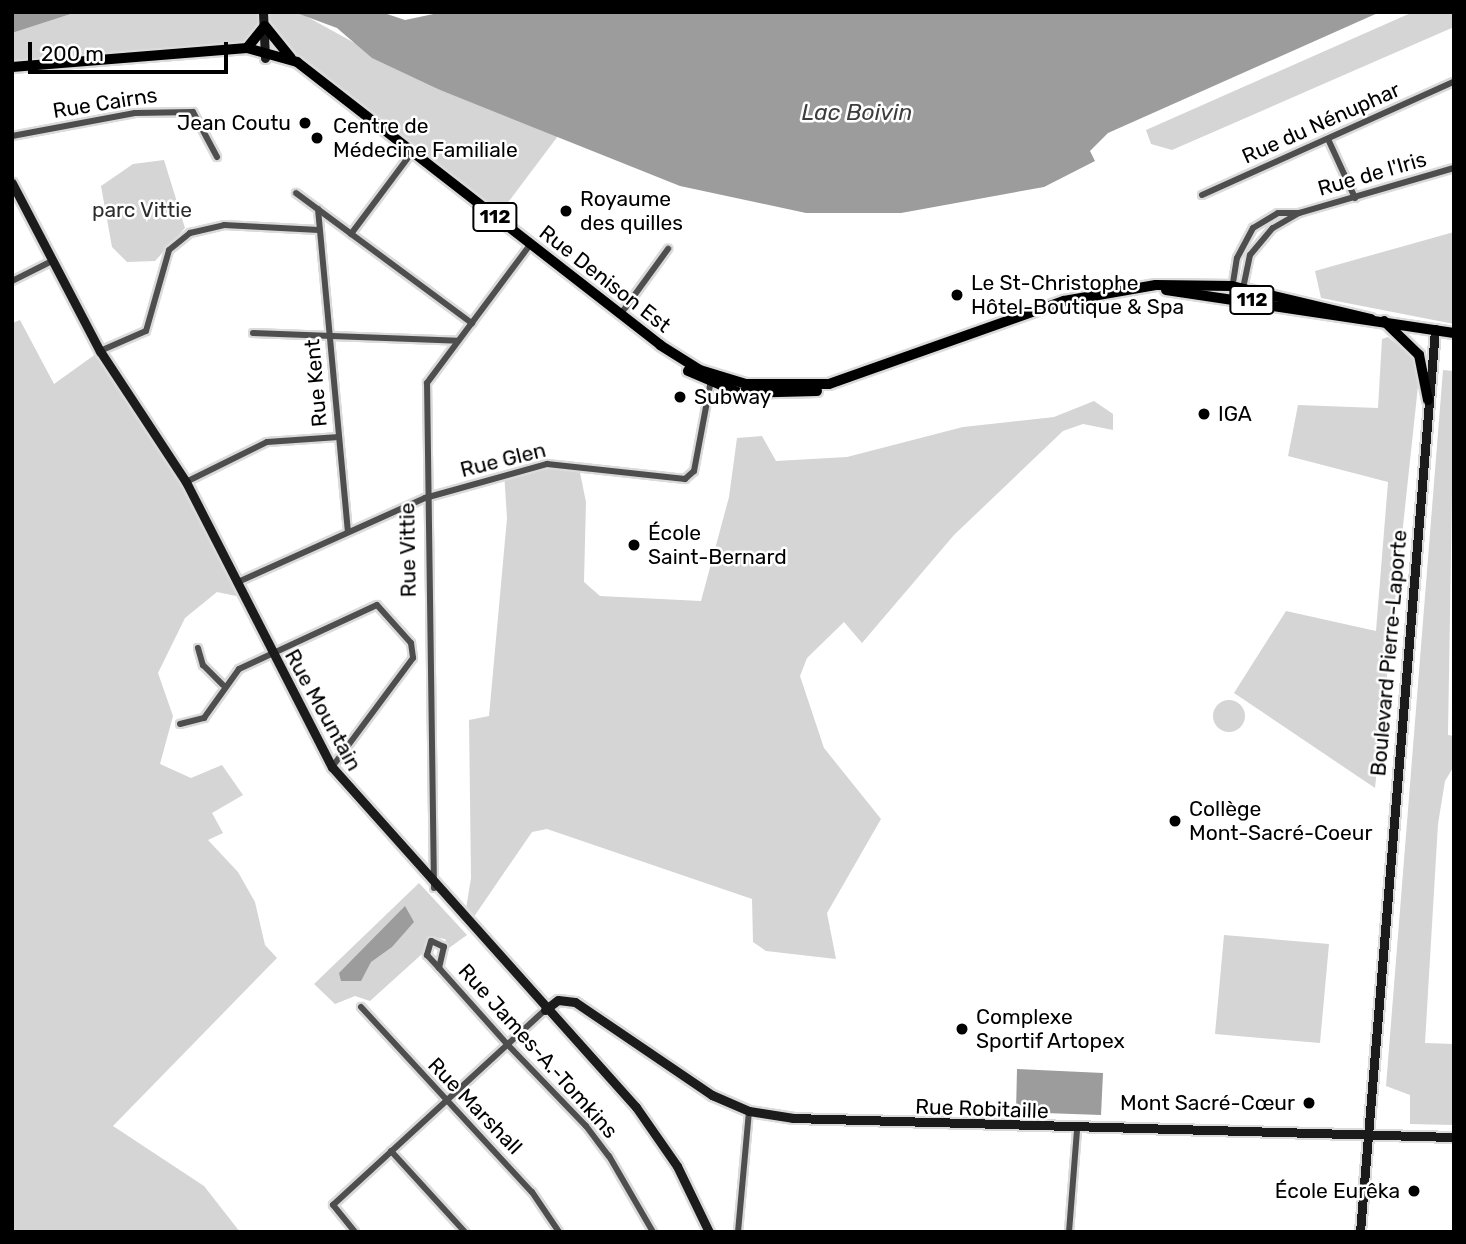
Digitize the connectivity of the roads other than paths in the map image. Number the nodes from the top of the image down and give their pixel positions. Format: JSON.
{"nodes":[{"id":1,"x":264,"y":19,"type":"edge"},
{"id":2,"x":247,"y":48,"type":"junction"},
{"id":3,"x":212,"y":50,"type":"junction"},
{"id":4,"x":265,"y":55,"type":"junction"},
{"id":5,"x":298,"y":62,"type":"junction"},
{"id":6,"x":12,"y":67,"type":"edge"},
{"id":7,"x":1454,"y":82,"type":"edge"},
{"id":8,"x":327,"y":84,"type":"junction"},
{"id":9,"x":12,"y":136,"type":"edge"},
{"id":10,"x":1328,"y":139,"type":"junction"},
{"id":11,"x":413,"y":150,"type":"junction"},
{"id":12,"x":217,"y":157,"type":"dead end"},
{"id":13,"x":1454,"y":168,"type":"edge"},
{"id":14,"x":12,"y":183,"type":"edge"},
{"id":15,"x":296,"y":193,"type":"dead end"},
{"id":16,"x":1202,"y":195,"type":"dead end"},
{"id":17,"x":1355,"y":198,"type":"junction"},
{"id":18,"x":317,"y":209,"type":"junction"},
{"id":19,"x":1299,"y":213,"type":"junction"},
{"id":20,"x":320,"y":230,"type":"junction"},
{"id":21,"x":351,"y":234,"type":"junction"},
{"id":22,"x":530,"y":245,"type":"junction"},
{"id":23,"x":668,"y":249,"type":"dead end"},
{"id":24,"x":1241,"y":249,"type":"junction"},
{"id":25,"x":1250,"y":255,"type":"junction"},
{"id":26,"x":52,"y":261,"type":"junction"},
{"id":27,"x":12,"y":281,"type":"edge"},
{"id":28,"x":1237,"y":292,"type":"junction"},
{"id":29,"x":620,"y":315,"type":"junction"},
{"id":30,"x":1384,"y":321,"type":"junction"},
{"id":31,"x":472,"y":323,"type":"junction"},
{"id":32,"x":1435,"y":329,"type":"junction"},
{"id":33,"x":1454,"y":332,"type":"edge"},
{"id":34,"x":253,"y":333,"type":"dead end"},
{"id":35,"x":329,"y":336,"type":"junction"},
{"id":36,"x":458,"y":341,"type":"junction"},
{"id":37,"x":100,"y":351,"type":"junction"},
{"id":38,"x":712,"y":379,"type":"junction"},
{"id":39,"x":1428,"y":400,"type":"junction"},
{"id":40,"x":339,"y":437,"type":"junction"},
{"id":41,"x":186,"y":482,"type":"junction"},
{"id":42,"x":425,"y":498,"type":"junction"},
{"id":43,"x":348,"y":532,"type":"junction"},
{"id":44,"x":237,"y":582,"type":"junction"},
{"id":45,"x":198,"y":648,"type":"dead end"},
{"id":46,"x":271,"y":654,"type":"junction"},
{"id":47,"x":223,"y":685,"type":"junction"},
{"id":48,"x":180,"y":724,"type":"dead end"},
{"id":49,"x":331,"y":767,"type":"junction"},
{"id":50,"x":434,"y":888,"type":"junction"},
{"id":51,"x":439,"y":968,"type":"dead end"},
{"id":52,"x":361,"y":1007,"type":"dead end"},
{"id":53,"x":545,"y":1010,"type":"junction"},
{"id":54,"x":508,"y":1044,"type":"junction"},
{"id":55,"x":447,"y":1100,"type":"junction"},
{"id":56,"x":749,"y":1111,"type":"junction"},
{"id":57,"x":1077,"y":1130,"type":"junction"},
{"id":58,"x":1368,"y":1136,"type":"junction"},
{"id":59,"x":1454,"y":1137,"type":"edge"},
{"id":60,"x":391,"y":1151,"type":"junction"},
{"id":61,"x":355,"y":1232,"type":"edge"},
{"id":62,"x":465,"y":1232,"type":"edge"},
{"id":63,"x":559,"y":1232,"type":"edge"},
{"id":64,"x":653,"y":1232,"type":"edge"},
{"id":65,"x":709,"y":1232,"type":"edge"},
{"id":66,"x":738,"y":1232,"type":"edge"},
{"id":67,"x":1069,"y":1232,"type":"edge"},
{"id":68,"x":1360,"y":1232,"type":"edge"}],
"edges":[{"from":1,"to":2,"type":"main road"},
{"from":1,"to":4,"type":"street"},
{"from":1,"to":5,"type":"main road"},
{"from":2,"to":3,"type":"main road","name":"Rue Denison Est","number":"112"},
{"from":2,"to":4,"type":"main road","name":"Rue Denison Est","number":"112"},
{"from":3,"to":4,"type":"main road"},
{"from":3,"to":6,"type":"main road","name":"Rue Denison Est","number":"112"},
{"from":4,"to":5,"type":"main road","name":"Rue Denison Est","number":"112"},
{"from":4,"to":8,"type":"main road"},
{"from":5,"to":8,"type":"main road","name":"Rue Denison Est","number":"112"},
{"from":7,"to":10,"type":"street","name":"Rue du Nénuphar"},
{"from":8,"to":11,"type":"main road","name":"Rue Denison Est","number":"112"},
{"from":9,"to":12,"type":"street","name":"Rue Cairns"},
{"from":10,"to":16,"type":"street","name":"Rue du Nénuphar"},
{"from":10,"to":17,"type":"street"},
{"from":11,"to":21,"type":"street"},
{"from":11,"to":22,"type":"main road","name":"Rue Denison Est","number":"112"},
{"from":13,"to":17,"type":"street","name":"Rue de l'Iris"},
{"from":14,"to":26,"type":"street","name":"Rue Mountain"},
{"from":15,"to":18,"type":"street"},
{"from":17,"to":19,"type":"street","name":"Rue de l'Iris"},
{"from":18,"to":20,"type":"street","name":"Rue Kent"},
{"from":18,"to":21,"type":"street"},
{"from":19,"to":24,"type":"street","name":"Rue de l'Iris"},
{"from":19,"to":25,"type":"street","name":"Rue de l'Iris"},
{"from":20,"to":35,"type":"street","name":"Rue Kent"},
{"from":20,"to":37,"type":"street"},
{"from":21,"to":31,"type":"street"},
{"from":22,"to":29,"type":"main road","name":"Rue Denison Est","number":"112"},
{"from":22,"to":31,"type":"street","name":"Rue Vittie"},
{"from":23,"to":29,"type":"street"},
{"from":24,"to":25,"type":"street"},
{"from":24,"to":28,"type":"street","name":"Rue de l'Iris"},
{"from":25,"to":28,"type":"street"},
{"from":26,"to":27,"type":"street"},
{"from":26,"to":37,"type":"street","name":"Rue Mountain"},
{"from":28,"to":30,"type":"main road","number":"112"},
{"from":28,"to":38,"type":"main road","number":"112"},
{"from":29,"to":38,"type":"main road","name":"Rue Denison Est","number":"112"},
{"from":30,"to":32,"type":"main road","number":"112"},
{"from":30,"to":39,"type":"main road"},
{"from":31,"to":36,"type":"street","name":"Rue Vittie"},
{"from":32,"to":33,"type":"main road","number":"112"},
{"from":32,"to":39,"type":"street","name":"Boulevard Pierre-Laporte"},
{"from":34,"to":35,"type":"street"},
{"from":35,"to":36,"type":"street"},
{"from":35,"to":40,"type":"street","name":"Rue Kent"},
{"from":36,"to":42,"type":"street","name":"Rue Vittie"},
{"from":37,"to":41,"type":"street","name":"Rue Mountain"},
{"from":38,"to":42,"type":"street","name":"Rue Glen"},
{"from":39,"to":58,"type":"street","name":"Boulevard Pierre-Laporte"},
{"from":40,"to":41,"type":"street"},
{"from":40,"to":43,"type":"street","name":"Rue Kent"},
{"from":41,"to":44,"type":"street","name":"Rue Mountain"},
{"from":42,"to":43,"type":"street","name":"Rue Glen"},
{"from":42,"to":50,"type":"street","name":"Rue Vittie"},
{"from":43,"to":44,"type":"street","name":"Rue Glen"},
{"from":44,"to":46,"type":"street","name":"Rue Mountain"},
{"from":45,"to":47,"type":"street"},
{"from":46,"to":47,"type":"street"},
{"from":46,"to":49,"type":"street","name":"Rue Mountain"},
{"from":46,"to":49,"type":"street"},
{"from":47,"to":48,"type":"street"},
{"from":49,"to":50,"type":"street","name":"Rue Mountain"},
{"from":50,"to":53,"type":"street","name":"Rue Mountain"},
{"from":51,"to":54,"type":"street","name":"Rue James-A.-Tomkins"},
{"from":52,"to":55,"type":"street","name":"Rue Marshall"},
{"from":53,"to":54,"type":"street"},
{"from":53,"to":56,"type":"street","name":"Rue Robitaille"},
{"from":53,"to":65,"type":"street","name":"Rue Mountain"},
{"from":54,"to":55,"type":"street"},
{"from":54,"to":64,"type":"street","name":"Rue James-A.-Tomkins"},
{"from":55,"to":60,"type":"street"},
{"from":55,"to":63,"type":"street","name":"Rue Marshall"},
{"from":56,"to":57,"type":"street","name":"Rue Robitaille"},
{"from":56,"to":66,"type":"street"},
{"from":57,"to":58,"type":"street","name":"Rue Robitaille"},
{"from":57,"to":67,"type":"street"},
{"from":58,"to":59,"type":"street","name":"Rue Robitaille"},
{"from":58,"to":68,"type":"street","name":"Boulevard Pierre-Laporte"},
{"from":60,"to":61,"type":"street"},
{"from":60,"to":62,"type":"street"}]}
